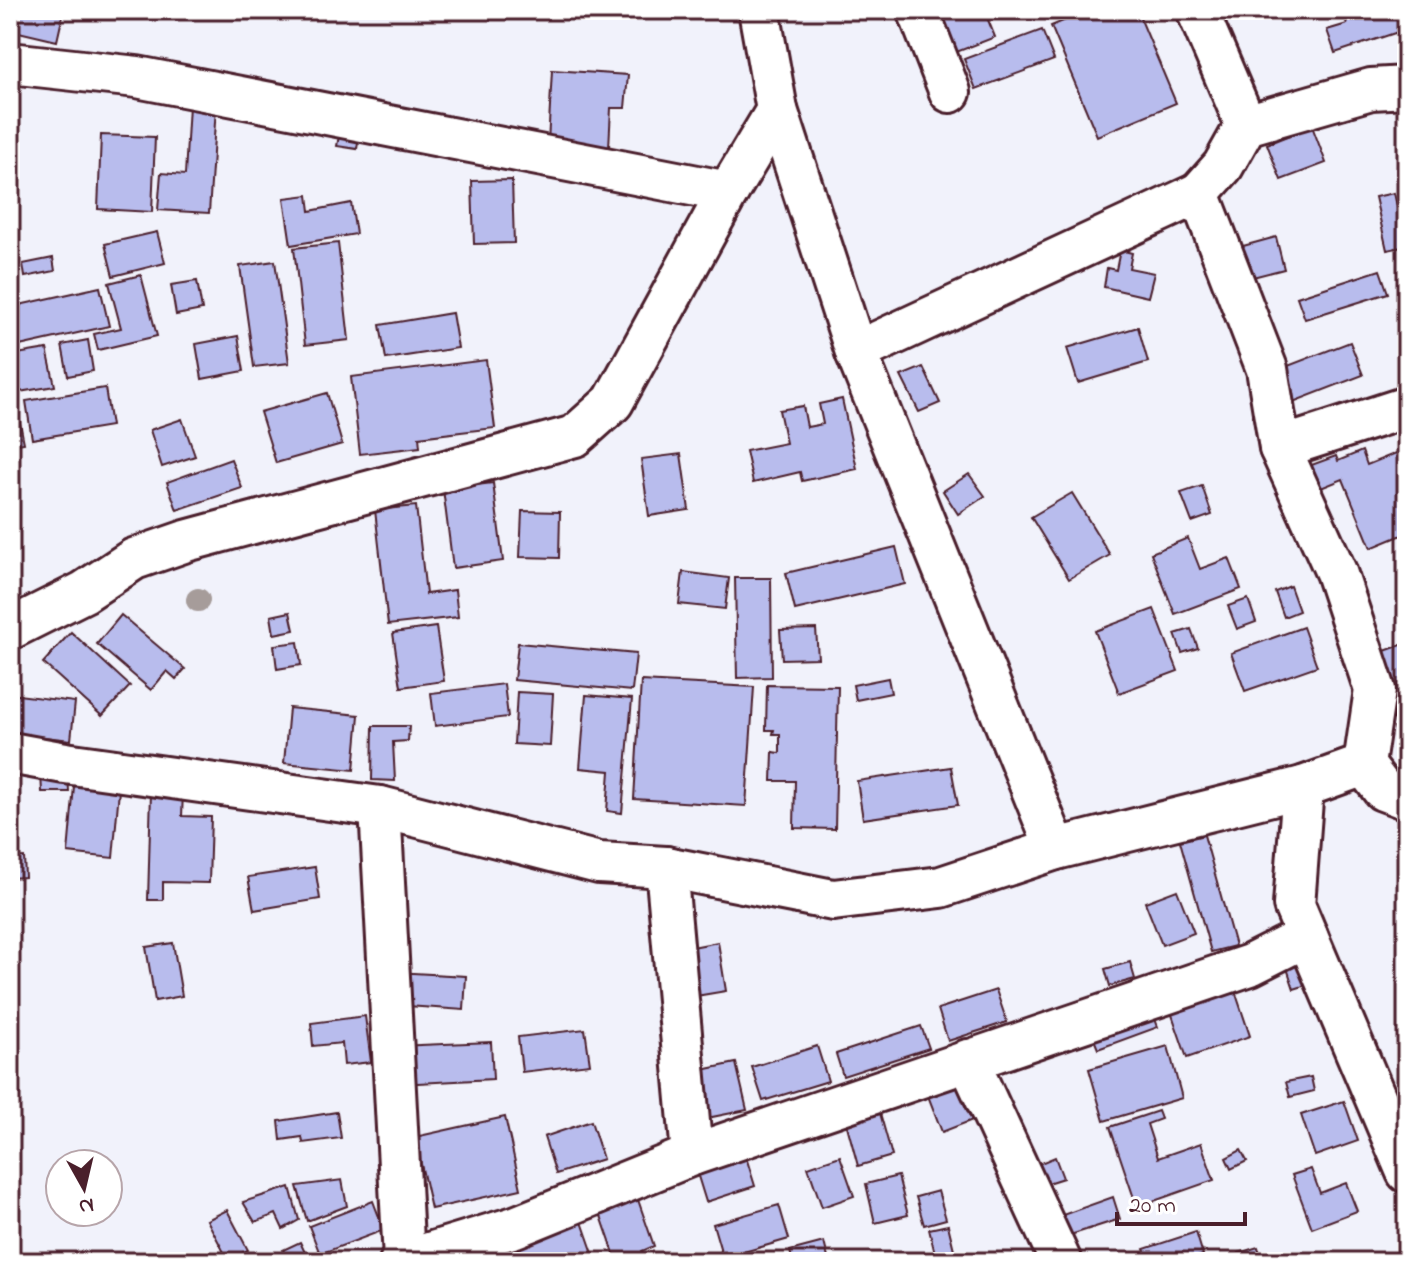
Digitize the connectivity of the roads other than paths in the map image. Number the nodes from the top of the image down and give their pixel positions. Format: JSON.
{"nodes":[{"id":1,"x":759,"y":10,"type":"edge"},
{"id":2,"x":918,"y":10,"type":"edge"},
{"id":3,"x":1197,"y":10,"type":"edge"},
{"id":4,"x":10,"y":63,"type":"edge"},
{"id":5,"x":1407,"y":87,"type":"edge"},
{"id":6,"x":950,"y":92,"type":"dead end"},
{"id":7,"x":777,"y":110,"type":"junction"},
{"id":8,"x":1246,"y":125,"type":"junction"},
{"id":9,"x":728,"y":192,"type":"junction"},
{"id":10,"x":1199,"y":193,"type":"junction"},
{"id":11,"x":856,"y":352,"type":"junction"},
{"id":12,"x":1407,"y":407,"type":"edge"},
{"id":13,"x":1280,"y":448,"type":"junction"},
{"id":14,"x":10,"y":629,"type":"edge"},
{"id":15,"x":10,"y":753,"type":"edge"},
{"id":16,"x":1364,"y":765,"type":"junction"},
{"id":17,"x":1303,"y":787,"type":"junction"},
{"id":18,"x":1407,"y":799,"type":"edge"},
{"id":19,"x":380,"y":807,"type":"junction"},
{"id":20,"x":1056,"y":849,"type":"junction"},
{"id":21,"x":666,"y":867,"type":"junction"},
{"id":22,"x":1307,"y":936,"type":"junction"},
{"id":23,"x":968,"y":1060,"type":"junction"},
{"id":24,"x":692,"y":1155,"type":"junction"},
{"id":25,"x":1407,"y":1172,"type":"edge"},
{"id":26,"x":402,"y":1261,"type":"edge"},
{"id":27,"x":1061,"y":1262,"type":"edge"}],
"edges":[{"from":1,"to":7,"type":"street"},
{"from":2,"to":6,"type":"street"},
{"from":3,"to":8,"type":"street"},
{"from":4,"to":9,"type":"street"},
{"from":5,"to":8,"type":"street"},
{"from":7,"to":9,"type":"street"},
{"from":7,"to":11,"type":"street"},
{"from":8,"to":10,"type":"street"},
{"from":9,"to":14,"type":"street"},
{"from":10,"to":11,"type":"street"},
{"from":10,"to":13,"type":"street"},
{"from":11,"to":20,"type":"street"},
{"from":12,"to":13,"type":"street"},
{"from":13,"to":16,"type":"street"},
{"from":15,"to":19,"type":"street"},
{"from":16,"to":17,"type":"street"},
{"from":16,"to":18,"type":"street"},
{"from":17,"to":20,"type":"street"},
{"from":17,"to":22,"type":"street"},
{"from":19,"to":21,"type":"street"},
{"from":19,"to":26,"type":"street"},
{"from":20,"to":21,"type":"street"},
{"from":21,"to":24,"type":"street"},
{"from":22,"to":23,"type":"street"},
{"from":22,"to":25,"type":"street"},
{"from":23,"to":24,"type":"street"},
{"from":23,"to":27,"type":"street"},
{"from":24,"to":26,"type":"street"}]}
